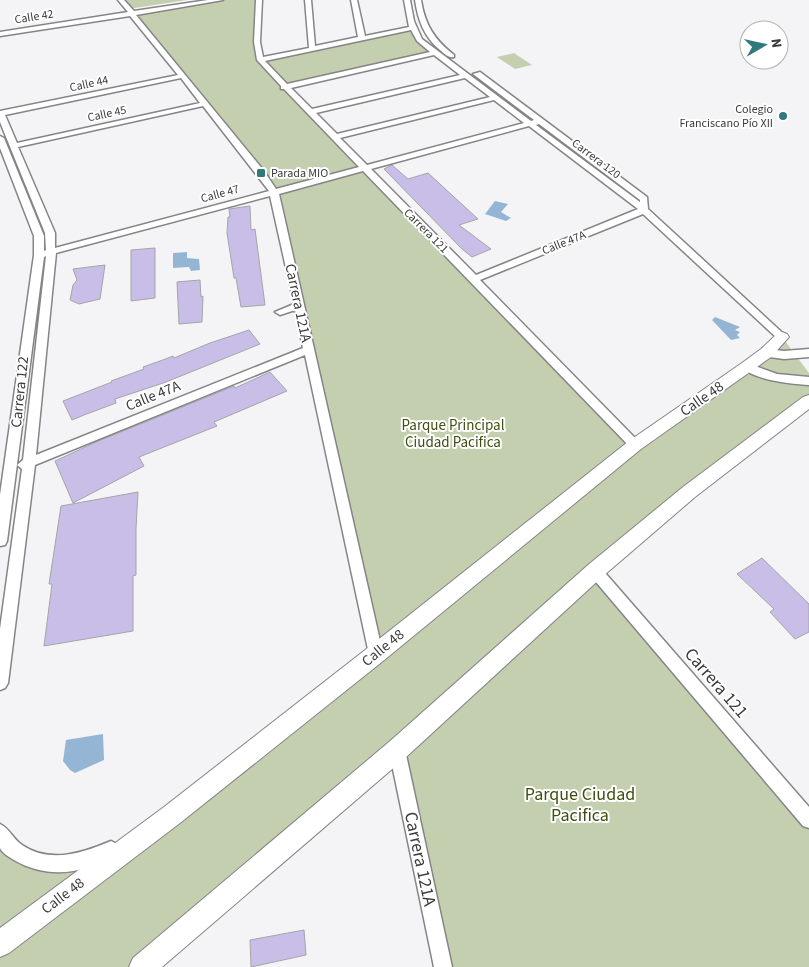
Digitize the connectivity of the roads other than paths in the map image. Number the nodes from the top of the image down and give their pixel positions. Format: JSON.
{"nodes":[{"id":1,"x":121,"y":0,"type":"edge"},
{"id":2,"x":187,"y":0,"type":"edge"},
{"id":3,"x":220,"y":0,"type":"edge"},
{"id":4,"x":260,"y":0,"type":"edge"},
{"id":5,"x":308,"y":0,"type":"edge"},
{"id":6,"x":354,"y":0,"type":"edge"},
{"id":7,"x":407,"y":0,"type":"edge"},
{"id":8,"x":418,"y":0,"type":"edge"},
{"id":9,"x":130,"y":11,"type":"junction"},
{"id":10,"x":412,"y":28,"type":"junction"},
{"id":11,"x":2,"y":31,"type":"edge"},
{"id":12,"x":362,"y":39,"type":"junction"},
{"id":13,"x":312,"y":49,"type":"junction"},
{"id":14,"x":434,"y":53,"type":"junction"},
{"id":15,"x":260,"y":60,"type":"junction"},
{"id":16,"x":181,"y":76,"type":"junction"},
{"id":17,"x":464,"y":76,"type":"junction"},
{"id":18,"x":284,"y":87,"type":"junction"},
{"id":19,"x":494,"y":98,"type":"junction"},
{"id":20,"x":204,"y":104,"type":"junction"},
{"id":21,"x":309,"y":112,"type":"junction"},
{"id":22,"x":0,"y":114,"type":"edge"},
{"id":23,"x":540,"y":121,"type":"junction"},
{"id":24,"x":528,"y":124,"type":"junction"},
{"id":25,"x":334,"y":137,"type":"junction"},
{"id":26,"x":0,"y":138,"type":"edge"},
{"id":27,"x":14,"y":146,"type":"junction"},
{"id":28,"x":363,"y":168,"type":"junction"},
{"id":29,"x":274,"y":192,"type":"junction"},
{"id":30,"x":644,"y":210,"type":"junction"},
{"id":31,"x":45,"y":254,"type":"junction"},
{"id":32,"x":475,"y":279,"type":"junction"},
{"id":33,"x":300,"y":305,"type":"junction"},
{"id":34,"x":280,"y":312,"type":"dead end"},
{"id":35,"x":782,"y":337,"type":"joint"},
{"id":36,"x":308,"y":350,"type":"junction"},
{"id":37,"x":766,"y":353,"type":"junction"},
{"id":38,"x":809,"y":353,"type":"edge"},
{"id":39,"x":747,"y":367,"type":"junction"},
{"id":40,"x":809,"y":381,"type":"edge"},
{"id":41,"x":809,"y":401,"type":"edge"},
{"id":42,"x":635,"y":445,"type":"junction"},
{"id":43,"x":29,"y":464,"type":"junction"},
{"id":44,"x":10,"y":467,"type":"junction"},
{"id":45,"x":0,"y":541,"type":"edge"},
{"id":46,"x":595,"y":571,"type":"junction"},
{"id":47,"x":376,"y":654,"type":"junction"},
{"id":48,"x":0,"y":683,"type":"edge"},
{"id":49,"x":397,"y":750,"type":"junction"},
{"id":50,"x":172,"y":815,"type":"junction"},
{"id":51,"x":809,"y":820,"type":"edge"},
{"id":52,"x":0,"y":834,"type":"edge"},
{"id":53,"x":174,"y":941,"type":"junction"},
{"id":54,"x":0,"y":944,"type":"edge"},
{"id":55,"x":142,"y":967,"type":"edge"},
{"id":56,"x":153,"y":967,"type":"edge"},
{"id":57,"x":443,"y":967,"type":"edge"}],
"edges":[{"from":1,"to":9,"type":"street","name":"Carrera 121A"},
{"from":2,"to":9,"type":"street"},
{"from":3,"to":9,"type":"street","name":"Calle 42"},
{"from":4,"to":15,"type":"street"},
{"from":5,"to":13,"type":"street"},
{"from":6,"to":12,"type":"street"},
{"from":7,"to":10,"type":"street","name":"Carrera 120"},
{"from":8,"to":23,"type":"street","name":"Carrera 120"},
{"from":9,"to":11,"type":"street","name":"Calle 42"},
{"from":9,"to":16,"type":"street","name":"Carrera 121A"},
{"from":10,"to":12,"type":"street"},
{"from":10,"to":14,"type":"street","name":"Carrera 120"},
{"from":12,"to":13,"type":"street"},
{"from":13,"to":15,"type":"street"},
{"from":14,"to":17,"type":"street","name":"Carrera 120"},
{"from":14,"to":18,"type":"street"},
{"from":15,"to":18,"type":"street","name":"Carrera 121"},
{"from":16,"to":20,"type":"street","name":"Carrera 121A"},
{"from":16,"to":22,"type":"street","name":"Calle 44"},
{"from":17,"to":19,"type":"street","name":"Carrera 120"},
{"from":17,"to":21,"type":"street"},
{"from":18,"to":21,"type":"street","name":"Carrera 121"},
{"from":19,"to":24,"type":"street","name":"Carrera 120"},
{"from":19,"to":25,"type":"street"},
{"from":20,"to":27,"type":"street","name":"Calle 45"},
{"from":20,"to":29,"type":"street","name":"Carrera 121A"},
{"from":21,"to":25,"type":"street","name":"Carrera 121"},
{"from":22,"to":27,"type":"street","name":"Carrera 122"},
{"from":23,"to":24,"type":"street","name":"Calle 47"},
{"from":23,"to":30,"type":"street","name":"Carrera 120"},
{"from":24,"to":28,"type":"street","name":"Calle 47"},
{"from":24,"to":30,"type":"street","name":"Carrera 120"},
{"from":25,"to":28,"type":"street","name":"Carrera 121"},
{"from":26,"to":31,"type":"street","name":"Carrera 122"},
{"from":27,"to":31,"type":"street","name":"Carrera 122"},
{"from":28,"to":29,"type":"street","name":"Calle 47"},
{"from":28,"to":32,"type":"street","name":"Carrera 121"},
{"from":29,"to":31,"type":"street","name":"Calle 47"},
{"from":29,"to":33,"type":"street","name":"Carrera 121A"},
{"from":30,"to":32,"type":"street","name":"Calle 47A"},
{"from":30,"to":35,"type":"street","name":"Carrera 120"},
{"from":31,"to":43,"type":"street","name":"Carrera 122"},
{"from":31,"to":44,"type":"street","name":"Carrera 122"},
{"from":32,"to":42,"type":"street","name":"Carrera 121"},
{"from":33,"to":34,"type":"street"},
{"from":33,"to":36,"type":"street","name":"Carrera 121A"},
{"from":35,"to":37,"type":"main road","name":"Calle 48"},
{"from":36,"to":43,"type":"street","name":"Calle 47A"},
{"from":36,"to":47,"type":"street","name":"Carrera 121A"},
{"from":37,"to":38,"type":"street"},
{"from":37,"to":39,"type":"main road","name":"Calle 48"},
{"from":39,"to":40,"type":"street"},
{"from":39,"to":42,"type":"main road","name":"Calle 48"},
{"from":41,"to":46,"type":"main road"},
{"from":42,"to":47,"type":"main road","name":"Calle 48"},
{"from":43,"to":44,"type":"street","name":"Calle 47A"},
{"from":43,"to":48,"type":"street","name":"Carrera 122"},
{"from":44,"to":45,"type":"street","name":"Carrera 122"},
{"from":46,"to":49,"type":"main road"},
{"from":46,"to":51,"type":"street","name":"Carrera 121"},
{"from":47,"to":50,"type":"main road","name":"Calle 48"},
{"from":49,"to":53,"type":"main road"},
{"from":49,"to":57,"type":"street","name":"Carrera 121A"},
{"from":50,"to":52,"type":"street"},
{"from":50,"to":54,"type":"main road","name":"Calle 48"},
{"from":53,"to":55,"type":"main road"},
{"from":53,"to":56,"type":"street"}]}
